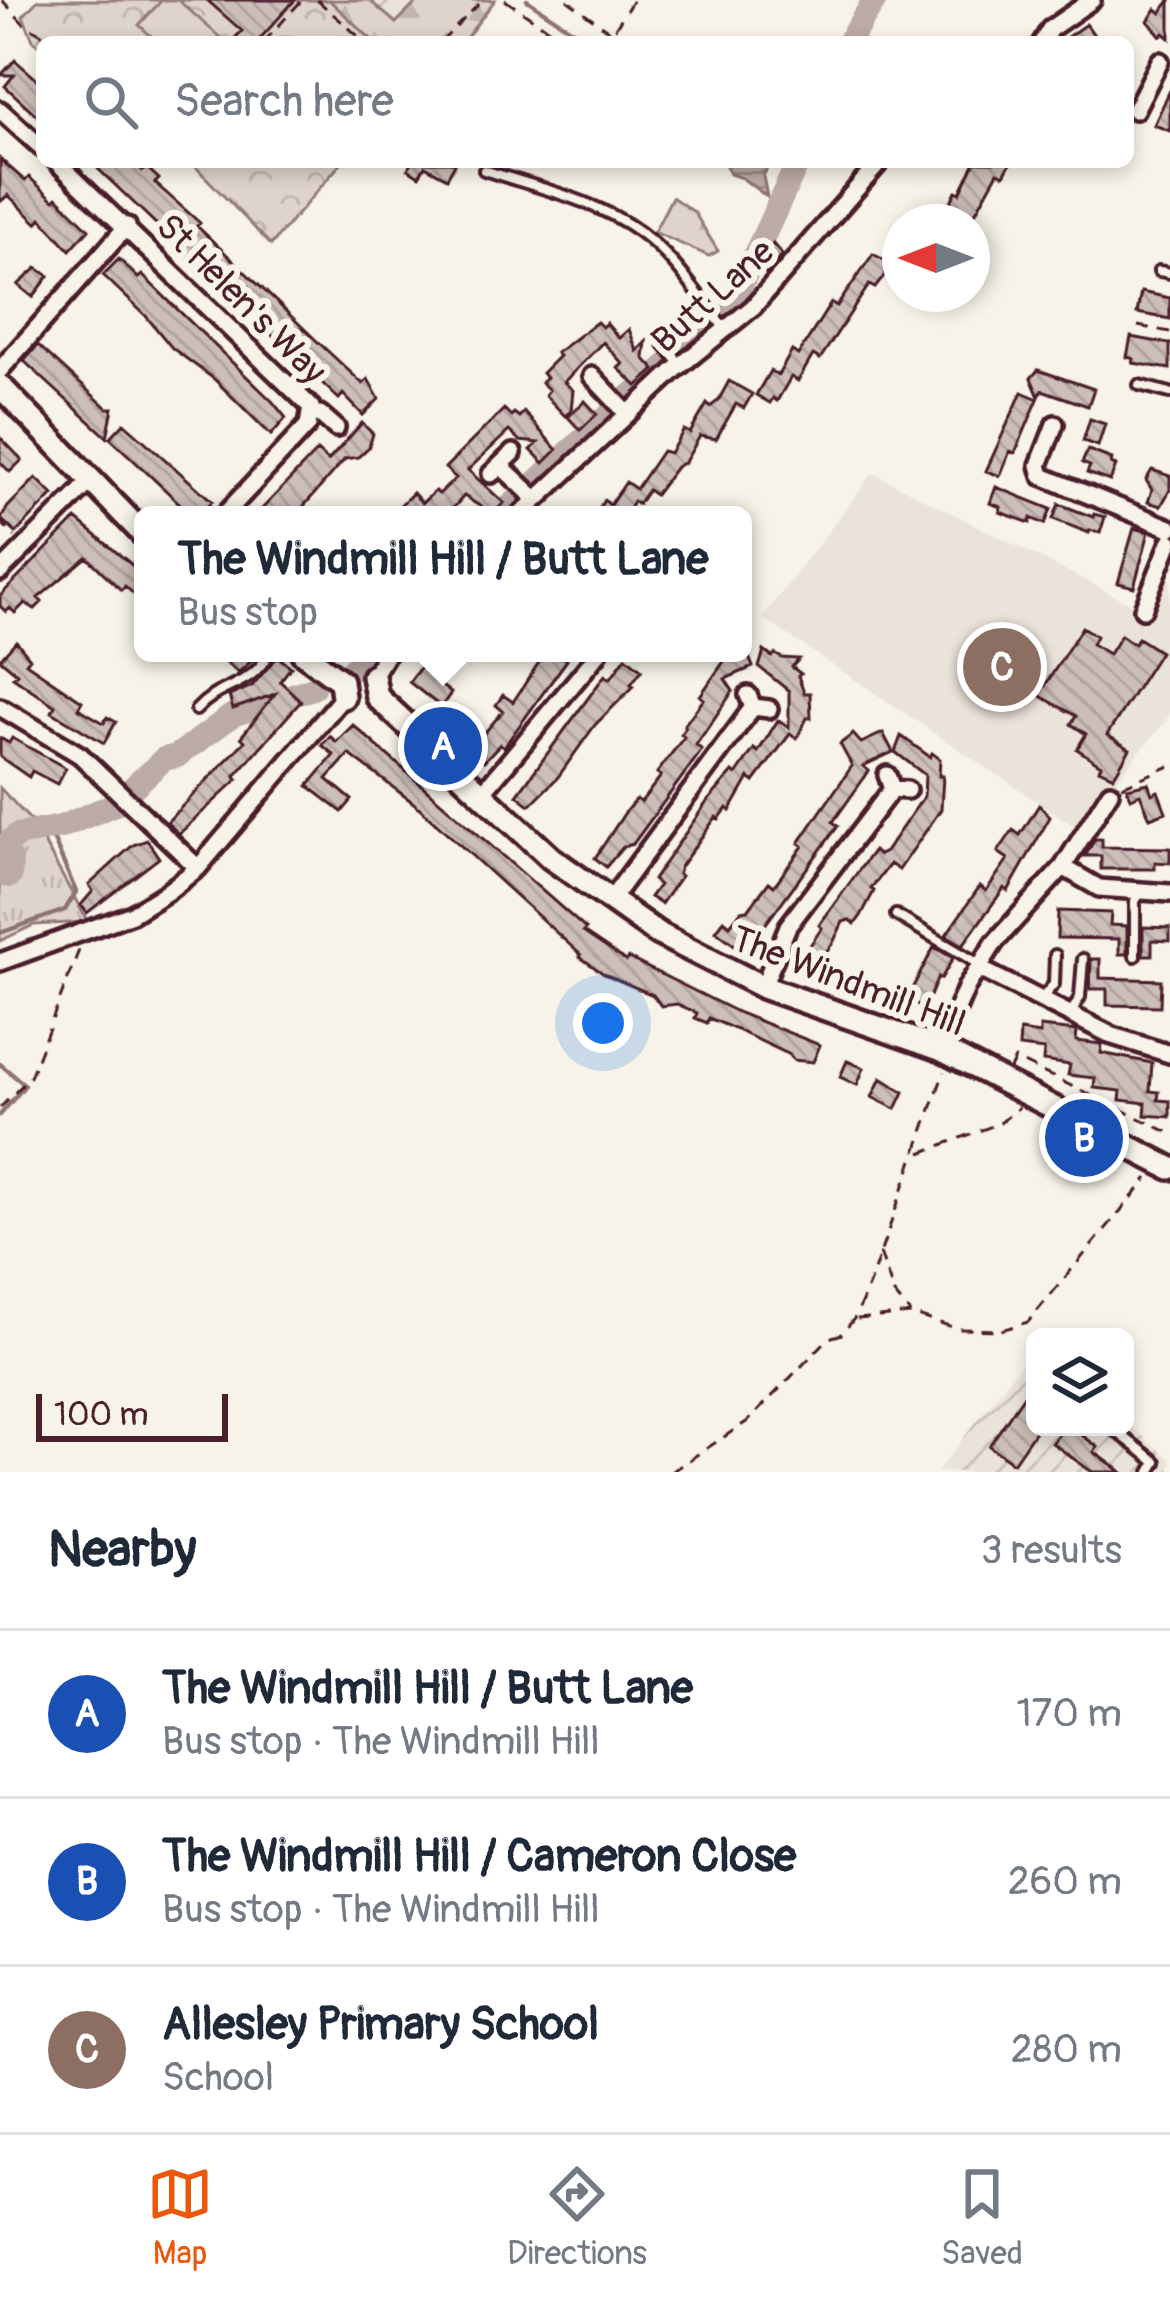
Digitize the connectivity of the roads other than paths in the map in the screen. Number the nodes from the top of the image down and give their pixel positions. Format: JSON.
{"nodes":[{"id":1,"x":1092,"y":0,"type":"edge"},
{"id":2,"x":1045,"y":36,"type":"edge"},
{"id":3,"x":1160,"y":62,"type":"dead end"},
{"id":4,"x":1136,"y":90,"type":"edge"},
{"id":5,"x":1135,"y":110,"type":"dead end"},
{"id":6,"x":2,"y":115,"type":"edge"},
{"id":7,"x":36,"y":143,"type":"edge"},
{"id":8,"x":64,"y":168,"type":"edge"},
{"id":9,"x":875,"y":168,"type":"edge"},
{"id":10,"x":484,"y":170,"type":"dead end"},
{"id":11,"x":127,"y":226,"type":"junction"},
{"id":12,"x":1159,"y":271,"type":"dead end"},
{"id":13,"x":1170,"y":273,"type":"edge"},
{"id":14,"x":722,"y":325,"type":"junction"},
{"id":15,"x":664,"y":344,"type":"dead end"},
{"id":16,"x":674,"y":363,"type":"junction"},
{"id":17,"x":0,"y":370,"type":"edge"},
{"id":18,"x":592,"y":376,"type":"dead end"},
{"id":19,"x":1139,"y":385,"type":"dead end"},
{"id":20,"x":0,"y":386,"type":"edge"},
{"id":21,"x":1170,"y":393,"type":"edge"},
{"id":22,"x":622,"y":408,"type":"junction"},
{"id":23,"x":311,"y":414,"type":"junction"},
{"id":24,"x":1055,"y":424,"type":"dead end"},
{"id":25,"x":336,"y":428,"type":"dead end"},
{"id":26,"x":502,"y":464,"type":"dead end"},
{"id":27,"x":89,"y":483,"type":"junction"},
{"id":28,"x":529,"y":493,"type":"junction"},
{"id":29,"x":232,"y":506,"type":"edge"},
{"id":30,"x":524,"y":506,"type":"edge"},
{"id":31,"x":134,"y":526,"type":"edge"},
{"id":32,"x":1170,"y":528,"type":"edge"},
{"id":33,"x":1170,"y":542,"type":"edge"},
{"id":34,"x":0,"y":570,"type":"edge"},
{"id":35,"x":1143,"y":609,"type":"dead end"},
{"id":36,"x":262,"y":662,"type":"edge"},
{"id":37,"x":313,"y":662,"type":"edge"},
{"id":38,"x":383,"y":662,"type":"edge"},
{"id":39,"x":597,"y":662,"type":"edge"},
{"id":40,"x":374,"y":685,"type":"junction"},
{"id":41,"x":342,"y":689,"type":"junction"},
{"id":42,"x":757,"y":704,"type":"dead end"},
{"id":43,"x":0,"y":707,"type":"edge"},
{"id":44,"x":196,"y":710,"type":"dead end"},
{"id":45,"x":896,"y":785,"type":"dead end"},
{"id":46,"x":1110,"y":791,"type":"road end"},
{"id":47,"x":482,"y":793,"type":"junction"},
{"id":48,"x":1063,"y":867,"type":"junction"},
{"id":49,"x":198,"y":868,"type":"junction"},
{"id":50,"x":1142,"y":890,"type":"junction"},
{"id":51,"x":1170,"y":892,"type":"edge"},
{"id":52,"x":610,"y":902,"type":"junction"},
{"id":53,"x":896,"y":915,"type":"dead end"},
{"id":54,"x":1055,"y":955,"type":"dead end"},
{"id":55,"x":1135,"y":956,"type":"dead end"},
{"id":56,"x":1083,"y":959,"type":"dead end"},
{"id":57,"x":0,"y":962,"type":"edge"},
{"id":58,"x":980,"y":966,"type":"junction"},
{"id":59,"x":763,"y":987,"type":"junction"},
{"id":60,"x":1041,"y":1000,"type":"junction"},
{"id":61,"x":1070,"y":1014,"type":"junction"},
{"id":62,"x":945,"y":1051,"type":"junction"},
{"id":63,"x":1170,"y":1054,"type":"edge"},
{"id":64,"x":1165,"y":1166,"type":"edge"},
{"id":65,"x":1123,"y":1436,"type":"edge"},
{"id":66,"x":1150,"y":1472,"type":"edge"}],
"edges":[{"from":1,"to":2,"type":"street"},
{"from":3,"to":4,"type":"street"},
{"from":4,"to":5,"type":"street"},
{"from":6,"to":7,"type":"street"},
{"from":8,"to":11,"type":"street","name":"St Helen's Way"},
{"from":9,"to":14,"type":"street","name":"Butt Lane"},
{"from":10,"to":14,"type":"lane"},
{"from":11,"to":17,"type":"street","name":"St Helen's Way"},
{"from":11,"to":23,"type":"street","name":"St Helen's Way"},
{"from":12,"to":13,"type":"lane"},
{"from":14,"to":16,"type":"street","name":"Butt Lane"},
{"from":15,"to":16,"type":"lane"},
{"from":16,"to":22,"type":"street","name":"Butt Lane"},
{"from":18,"to":22,"type":"street"},
{"from":19,"to":21,"type":"lane"},
{"from":20,"to":27,"type":"street"},
{"from":22,"to":28,"type":"street","name":"Butt Lane"},
{"from":23,"to":25,"type":"street","name":"St Helen's Way"},
{"from":23,"to":29,"type":"street","name":"St Helen's Way"},
{"from":24,"to":32,"type":"street"},
{"from":26,"to":28,"type":"street"},
{"from":27,"to":31,"type":"street"},
{"from":27,"to":34,"type":"street"},
{"from":28,"to":30,"type":"street","name":"Butt Lane"},
{"from":33,"to":35,"type":"street"},
{"from":36,"to":44,"type":"lane"},
{"from":37,"to":41,"type":"street"},
{"from":38,"to":40,"type":"street"},
{"from":39,"to":47,"type":"street"},
{"from":40,"to":41,"type":"lane"},
{"from":40,"to":41,"type":"lane"},
{"from":40,"to":47,"type":"street","name":"The Windmill Hill"},
{"from":41,"to":49,"type":"street"},
{"from":42,"to":52,"type":"street"},
{"from":43,"to":49,"type":"street"},
{"from":45,"to":59,"type":"street"},
{"from":46,"to":48,"type":"street"},
{"from":47,"to":52,"type":"street","name":"The Windmill Hill"},
{"from":48,"to":50,"type":"street"},
{"from":48,"to":58,"type":"street"},
{"from":49,"to":57,"type":"street"},
{"from":50,"to":51,"type":"street"},
{"from":50,"to":55,"type":"lane"},
{"from":52,"to":59,"type":"street","name":"The Windmill Hill"},
{"from":53,"to":58,"type":"lane"},
{"from":54,"to":60,"type":"lane"},
{"from":56,"to":61,"type":"lane"},
{"from":58,"to":60,"type":"street"},
{"from":58,"to":62,"type":"street"},
{"from":59,"to":62,"type":"street","name":"The Windmill Hill"},
{"from":60,"to":61,"type":"street"},
{"from":61,"to":63,"type":"street"},
{"from":62,"to":64,"type":"street","name":"The Windmill Hill"},
{"from":65,"to":66,"type":"lane"}]}
